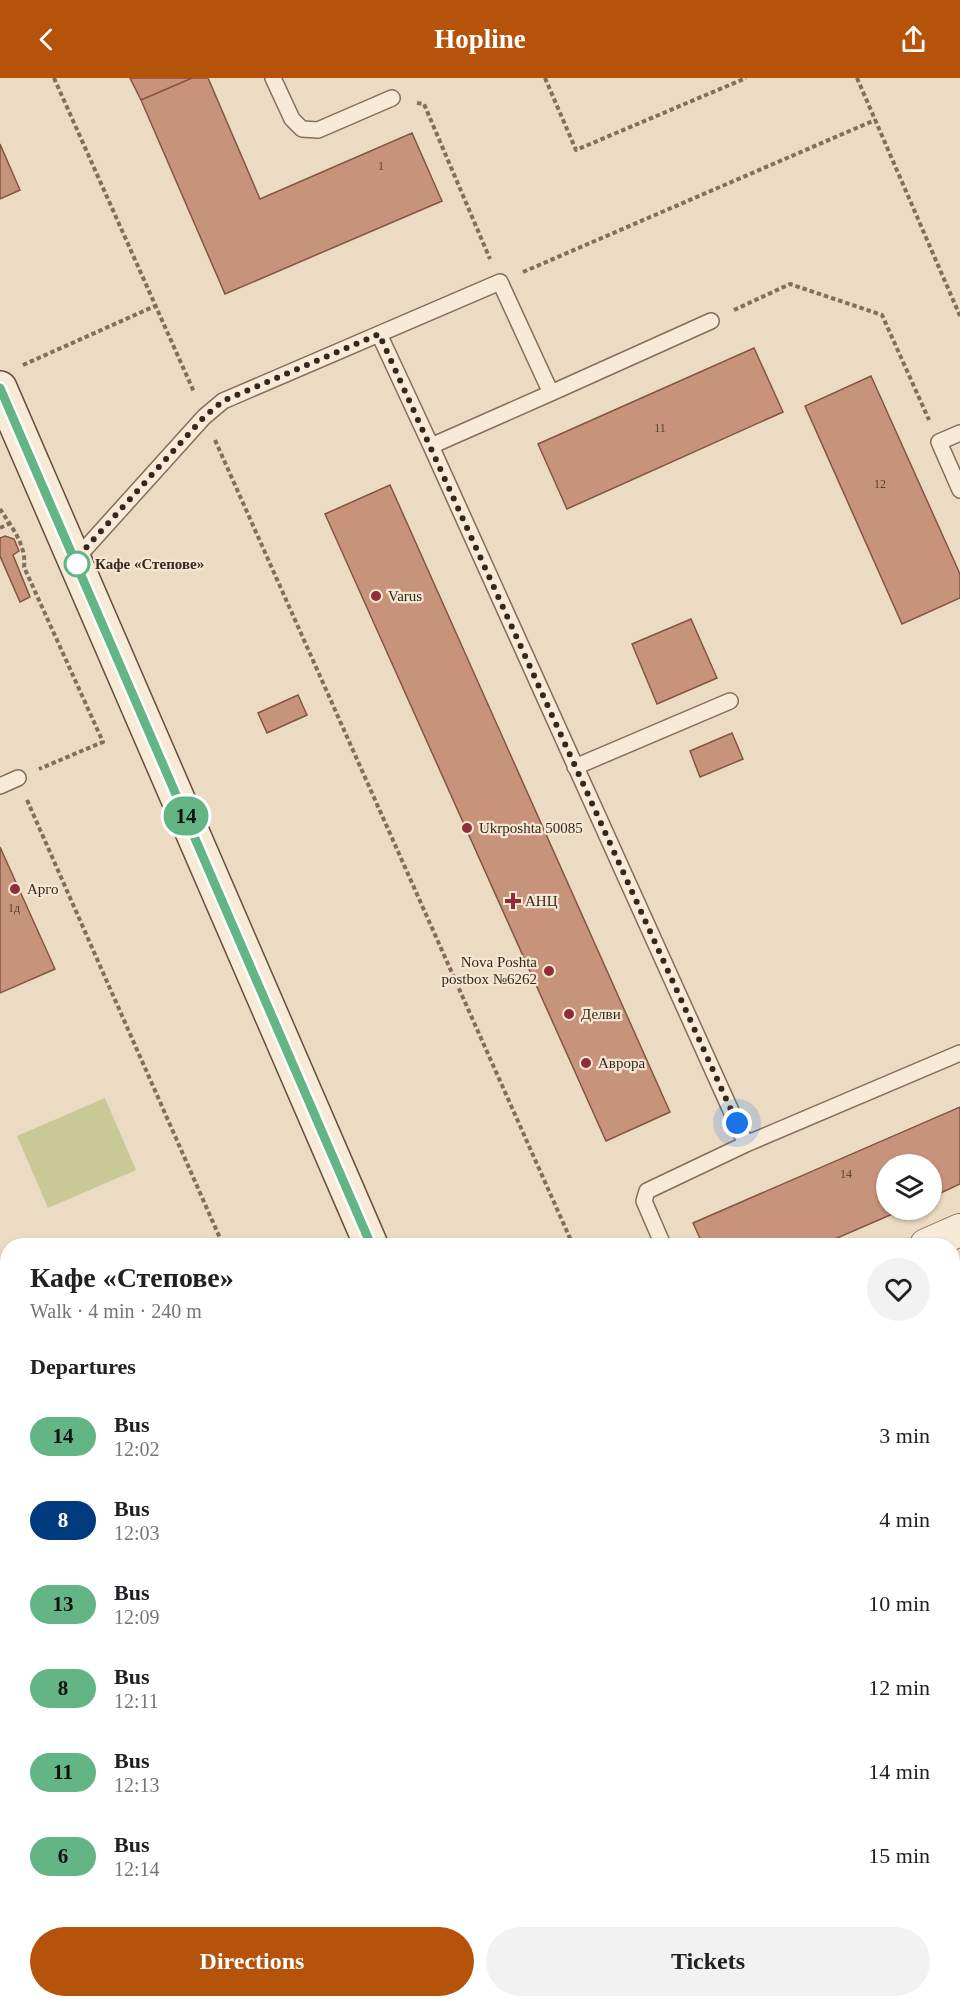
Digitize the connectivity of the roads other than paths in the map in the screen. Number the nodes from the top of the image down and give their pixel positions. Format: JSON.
{"nodes":[{"id":1,"x":273,"y":78,"type":"edge"},
{"id":2,"x":392,"y":98,"type":"road end"},
{"id":3,"x":711,"y":321,"type":"road end"},
{"id":4,"x":379,"y":334,"type":"junction"},
{"id":5,"x":9,"y":378,"type":"edge"},
{"id":6,"x":551,"y":393,"type":"junction"},
{"id":7,"x":960,"y":433,"type":"edge"},
{"id":8,"x":431,"y":446,"type":"junction"},
{"id":9,"x":960,"y":490,"type":"edge"},
{"id":10,"x":75,"y":560,"type":"junction"},
{"id":11,"x":730,"y":701,"type":"dead end"},
{"id":12,"x":575,"y":766,"type":"junction"},
{"id":13,"x":18,"y":778,"type":"road end"},
{"id":14,"x":0,"y":786,"type":"edge"},
{"id":15,"x":960,"y":1053,"type":"edge"},
{"id":16,"x":746,"y":1144,"type":"junction"},
{"id":17,"x":960,"y":1230,"type":"edge"},
{"id":18,"x":368,"y":1238,"type":"edge"},
{"id":19,"x":660,"y":1238,"type":"edge"},
{"id":20,"x":942,"y":1238,"type":"edge"}],
"edges":[{"from":1,"to":2,"type":"lane"},
{"from":3,"to":6,"type":"lane"},
{"from":4,"to":6,"type":"lane"},
{"from":4,"to":8,"type":"lane"},
{"from":4,"to":10,"type":"lane"},
{"from":5,"to":10,"type":"main road"},
{"from":6,"to":8,"type":"lane"},
{"from":7,"to":9,"type":"lane"},
{"from":8,"to":12,"type":"lane"},
{"from":10,"to":18,"type":"main road"},
{"from":11,"to":12,"type":"lane"},
{"from":12,"to":16,"type":"lane"},
{"from":13,"to":14,"type":"lane"},
{"from":15,"to":16,"type":"lane"},
{"from":16,"to":19,"type":"lane"},
{"from":17,"to":20,"type":"street"}]}
